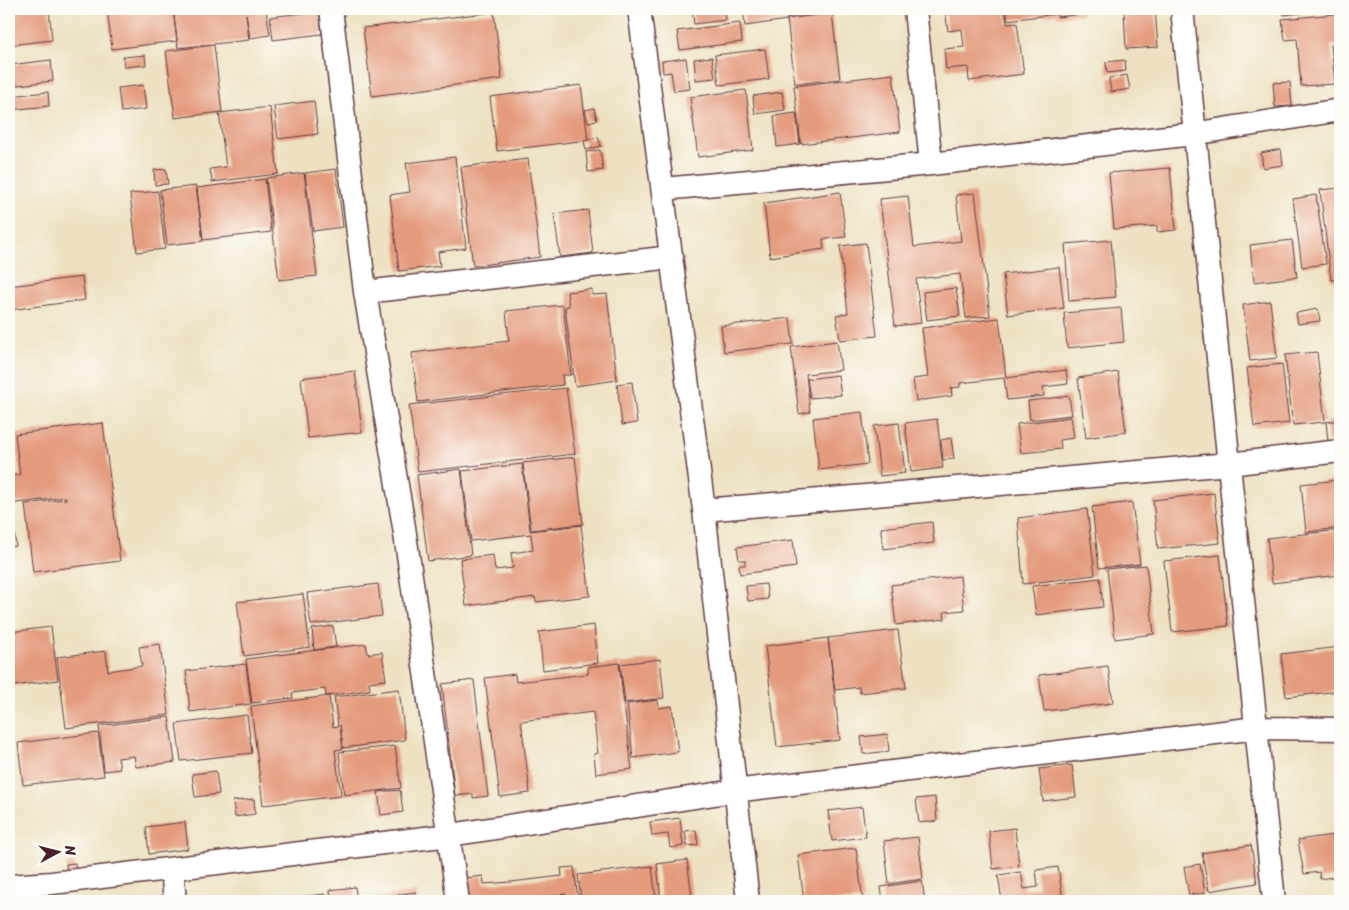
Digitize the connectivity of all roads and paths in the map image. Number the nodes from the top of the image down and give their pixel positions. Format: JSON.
{"nodes":[{"id":1,"x":332,"y":9,"type":"edge"},
{"id":2,"x":639,"y":9,"type":"edge"},
{"id":3,"x":915,"y":9,"type":"edge"},
{"id":4,"x":1182,"y":9,"type":"edge"},
{"id":5,"x":1340,"y":110,"type":"edge"},
{"id":6,"x":1193,"y":134,"type":"junction"},
{"id":7,"x":931,"y":164,"type":"junction"},
{"id":8,"x":663,"y":189,"type":"junction"},
{"id":9,"x":672,"y":257,"type":"junction"},
{"id":10,"x":365,"y":292,"type":"junction"},
{"id":11,"x":1340,"y":450,"type":"edge"},
{"id":12,"x":1228,"y":464,"type":"junction"},
{"id":13,"x":704,"y":510,"type":"junction"},
{"id":14,"x":1258,"y":728,"type":"junction"},
{"id":15,"x":1340,"y":730,"type":"edge"},
{"id":16,"x":734,"y":791,"type":"junction"},
{"id":17,"x":450,"y":835,"type":"junction"},
{"id":18,"x":172,"y":869,"type":"junction"},
{"id":19,"x":9,"y":886,"type":"edge"},
{"id":20,"x":176,"y":901,"type":"edge"},
{"id":21,"x":458,"y":901,"type":"edge"},
{"id":22,"x":748,"y":901,"type":"edge"},
{"id":23,"x":1274,"y":901,"type":"edge"}],
"edges":[{"from":1,"to":10,"type":"street"},
{"from":2,"to":8,"type":"street"},
{"from":3,"to":7,"type":"street"},
{"from":4,"to":6,"type":"street"},
{"from":5,"to":6,"type":"street"},
{"from":6,"to":7,"type":"street"},
{"from":6,"to":12,"type":"street"},
{"from":7,"to":8,"type":"street"},
{"from":8,"to":9,"type":"street"},
{"from":9,"to":10,"type":"street"},
{"from":9,"to":13,"type":"street"},
{"from":10,"to":17,"type":"street"},
{"from":11,"to":12,"type":"street"},
{"from":12,"to":13,"type":"street"},
{"from":12,"to":14,"type":"street"},
{"from":13,"to":16,"type":"street"},
{"from":14,"to":15,"type":"street"},
{"from":14,"to":16,"type":"street"},
{"from":14,"to":23,"type":"street"},
{"from":16,"to":17,"type":"street"},
{"from":16,"to":22,"type":"street"},
{"from":17,"to":18,"type":"street"},
{"from":17,"to":21,"type":"street"},
{"from":18,"to":19,"type":"street"},
{"from":18,"to":20,"type":"street"}]}
